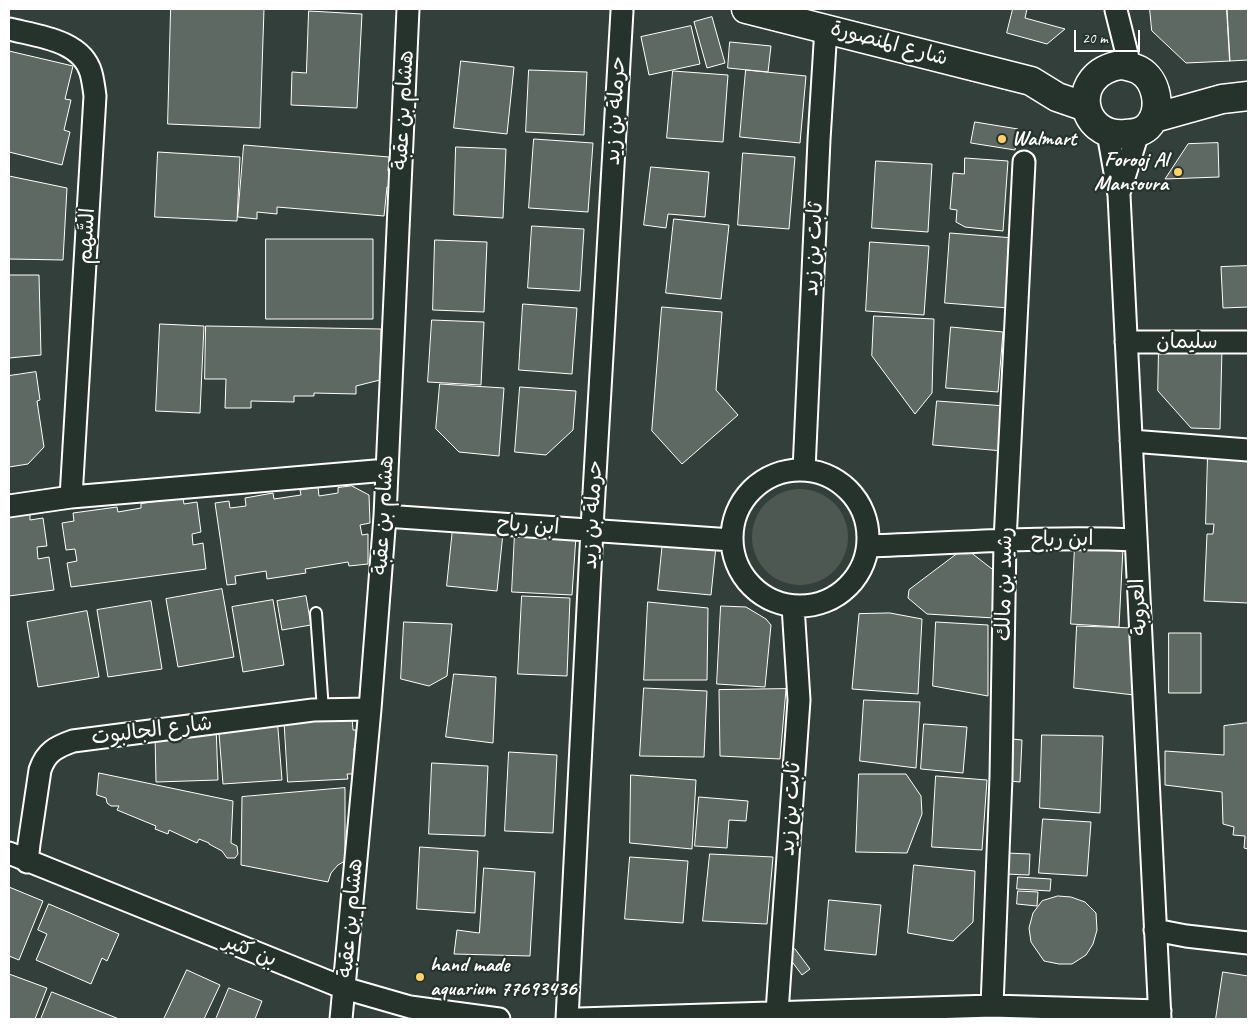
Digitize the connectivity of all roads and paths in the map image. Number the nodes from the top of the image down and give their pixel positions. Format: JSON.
{"nodes":[{"id":1,"x":408,"y":9,"type":"edge"},
{"id":2,"x":746,"y":9,"type":"edge"},
{"id":3,"x":1116,"y":9,"type":"edge"},
{"id":4,"x":622,"y":11,"type":"dead end"},
{"id":5,"x":9,"y":28,"type":"edge"},
{"id":6,"x":826,"y":28,"type":"junction"},
{"id":7,"x":1120,"y":66,"type":"junction"},
{"id":8,"x":1154,"y":87,"type":"junction"},
{"id":9,"x":1088,"y":96,"type":"junction"},
{"id":10,"x":1235,"y":97,"type":"edge"},
{"id":11,"x":1146,"y":126,"type":"junction"},
{"id":12,"x":1108,"y":133,"type":"junction"},
{"id":13,"x":1024,"y":162,"type":"dead end"},
{"id":14,"x":1119,"y":195,"type":"junction"},
{"id":15,"x":1126,"y":342,"type":"junction"},
{"id":16,"x":1248,"y":342,"type":"edge"},
{"id":17,"x":1131,"y":441,"type":"junction"},
{"id":18,"x":1248,"y":450,"type":"edge"},
{"id":19,"x":387,"y":470,"type":"junction"},
{"id":20,"x":804,"y":470,"type":"junction"},
{"id":21,"x":71,"y":497,"type":"junction"},
{"id":22,"x":9,"y":506,"type":"edge"},
{"id":23,"x":385,"y":516,"type":"junction"},
{"id":24,"x":592,"y":530,"type":"junction"},
{"id":25,"x":732,"y":540,"type":"junction"},
{"id":26,"x":1136,"y":540,"type":"junction"},
{"id":27,"x":1005,"y":541,"type":"junction"},
{"id":28,"x":868,"y":546,"type":"junction"},
{"id":29,"x":794,"y":606,"type":"junction"},
{"id":30,"x":316,"y":614,"type":"dead end"},
{"id":31,"x":370,"y":709,"type":"junction"},
{"id":32,"x":323,"y":710,"type":"junction"},
{"id":33,"x":18,"y":858,"type":"edge"},
{"id":34,"x":1156,"y":930,"type":"junction"},
{"id":35,"x":1248,"y":943,"type":"edge"},
{"id":36,"x":344,"y":988,"type":"junction"},
{"id":37,"x":992,"y":1006,"type":"junction"},
{"id":38,"x":777,"y":1012,"type":"junction"},
{"id":39,"x":1160,"y":1015,"type":"edge"},
{"id":40,"x":341,"y":1019,"type":"edge"},
{"id":41,"x":499,"y":1019,"type":"edge"},
{"id":42,"x":567,"y":1019,"type":"edge"},
{"id":43,"x":579,"y":1019,"type":"edge"}],
"edges":[{"from":1,"to":19,"type":"street","name":"هشام بن عقبة"},
{"from":2,"to":6,"type":"main road","name":"شارع المنصورة"},
{"from":3,"to":7,"type":"street"},
{"from":4,"to":24,"type":"street","name":"حرملة بن زيد"},
{"from":5,"to":21,"type":"street","name":"السَّهم"},
{"from":6,"to":9,"type":"main road","name":"شارع المنصورة"},
{"from":6,"to":20,"type":"street","name":"ثابت بن زيد"},
{"from":7,"to":8,"type":"main road"},
{"from":7,"to":9,"type":"main road"},
{"from":8,"to":10,"type":"main road"},
{"from":8,"to":11,"type":"main road"},
{"from":9,"to":12,"type":"main road"},
{"from":10,"to":11,"type":"main road"},
{"from":11,"to":12,"type":"main road"},
{"from":11,"to":14,"type":"street","name":"العروبة"},
{"from":12,"to":14,"type":"street","name":"العروبة"},
{"from":13,"to":27,"type":"street","name":"رشيد بن مالك"},
{"from":14,"to":15,"type":"street","name":"العروبة"},
{"from":15,"to":16,"type":"street","name":"سليمان"},
{"from":15,"to":17,"type":"street","name":"العروبة"},
{"from":17,"to":18,"type":"street"},
{"from":17,"to":26,"type":"street","name":"العروبة"},
{"from":19,"to":21,"type":"street"},
{"from":19,"to":23,"type":"street","name":"هشام بن عقبة"},
{"from":20,"to":25,"type":"street"},
{"from":20,"to":28,"type":"street"},
{"from":21,"to":22,"type":"street"},
{"from":23,"to":24,"type":"street","name":"ابن رباح"},
{"from":23,"to":31,"type":"street","name":"هشام بن عقبة"},
{"from":24,"to":25,"type":"street","name":"ابن رباح"},
{"from":24,"to":42,"type":"street","name":"حرملة بن زيد"},
{"from":25,"to":29,"type":"street"},
{"from":26,"to":27,"type":"street","name":"ابن رباح"},
{"from":26,"to":34,"type":"street","name":"العروبة"},
{"from":27,"to":28,"type":"street","name":"ابن رباح"},
{"from":27,"to":37,"type":"street","name":"رشيد بن مالك"},
{"from":28,"to":29,"type":"street"},
{"from":29,"to":38,"type":"street","name":"ثابت بن زيد"},
{"from":30,"to":32,"type":"lane"},
{"from":31,"to":32,"type":"street","name":"شارع الجالبوت"},
{"from":31,"to":36,"type":"street","name":"هشام بن عقبة"},
{"from":32,"to":33,"type":"street","name":"شارع الجالبوت"},
{"from":33,"to":36,"type":"street","name":"بن كثير"},
{"from":34,"to":35,"type":"street"},
{"from":34,"to":39,"type":"street","name":"العروبة"},
{"from":36,"to":40,"type":"street","name":"هشام بن عقبة"},
{"from":36,"to":41,"type":"street","name":"بن كثير"},
{"from":37,"to":38,"type":"street"},
{"from":37,"to":39,"type":"street"},
{"from":38,"to":43,"type":"street"}]}
